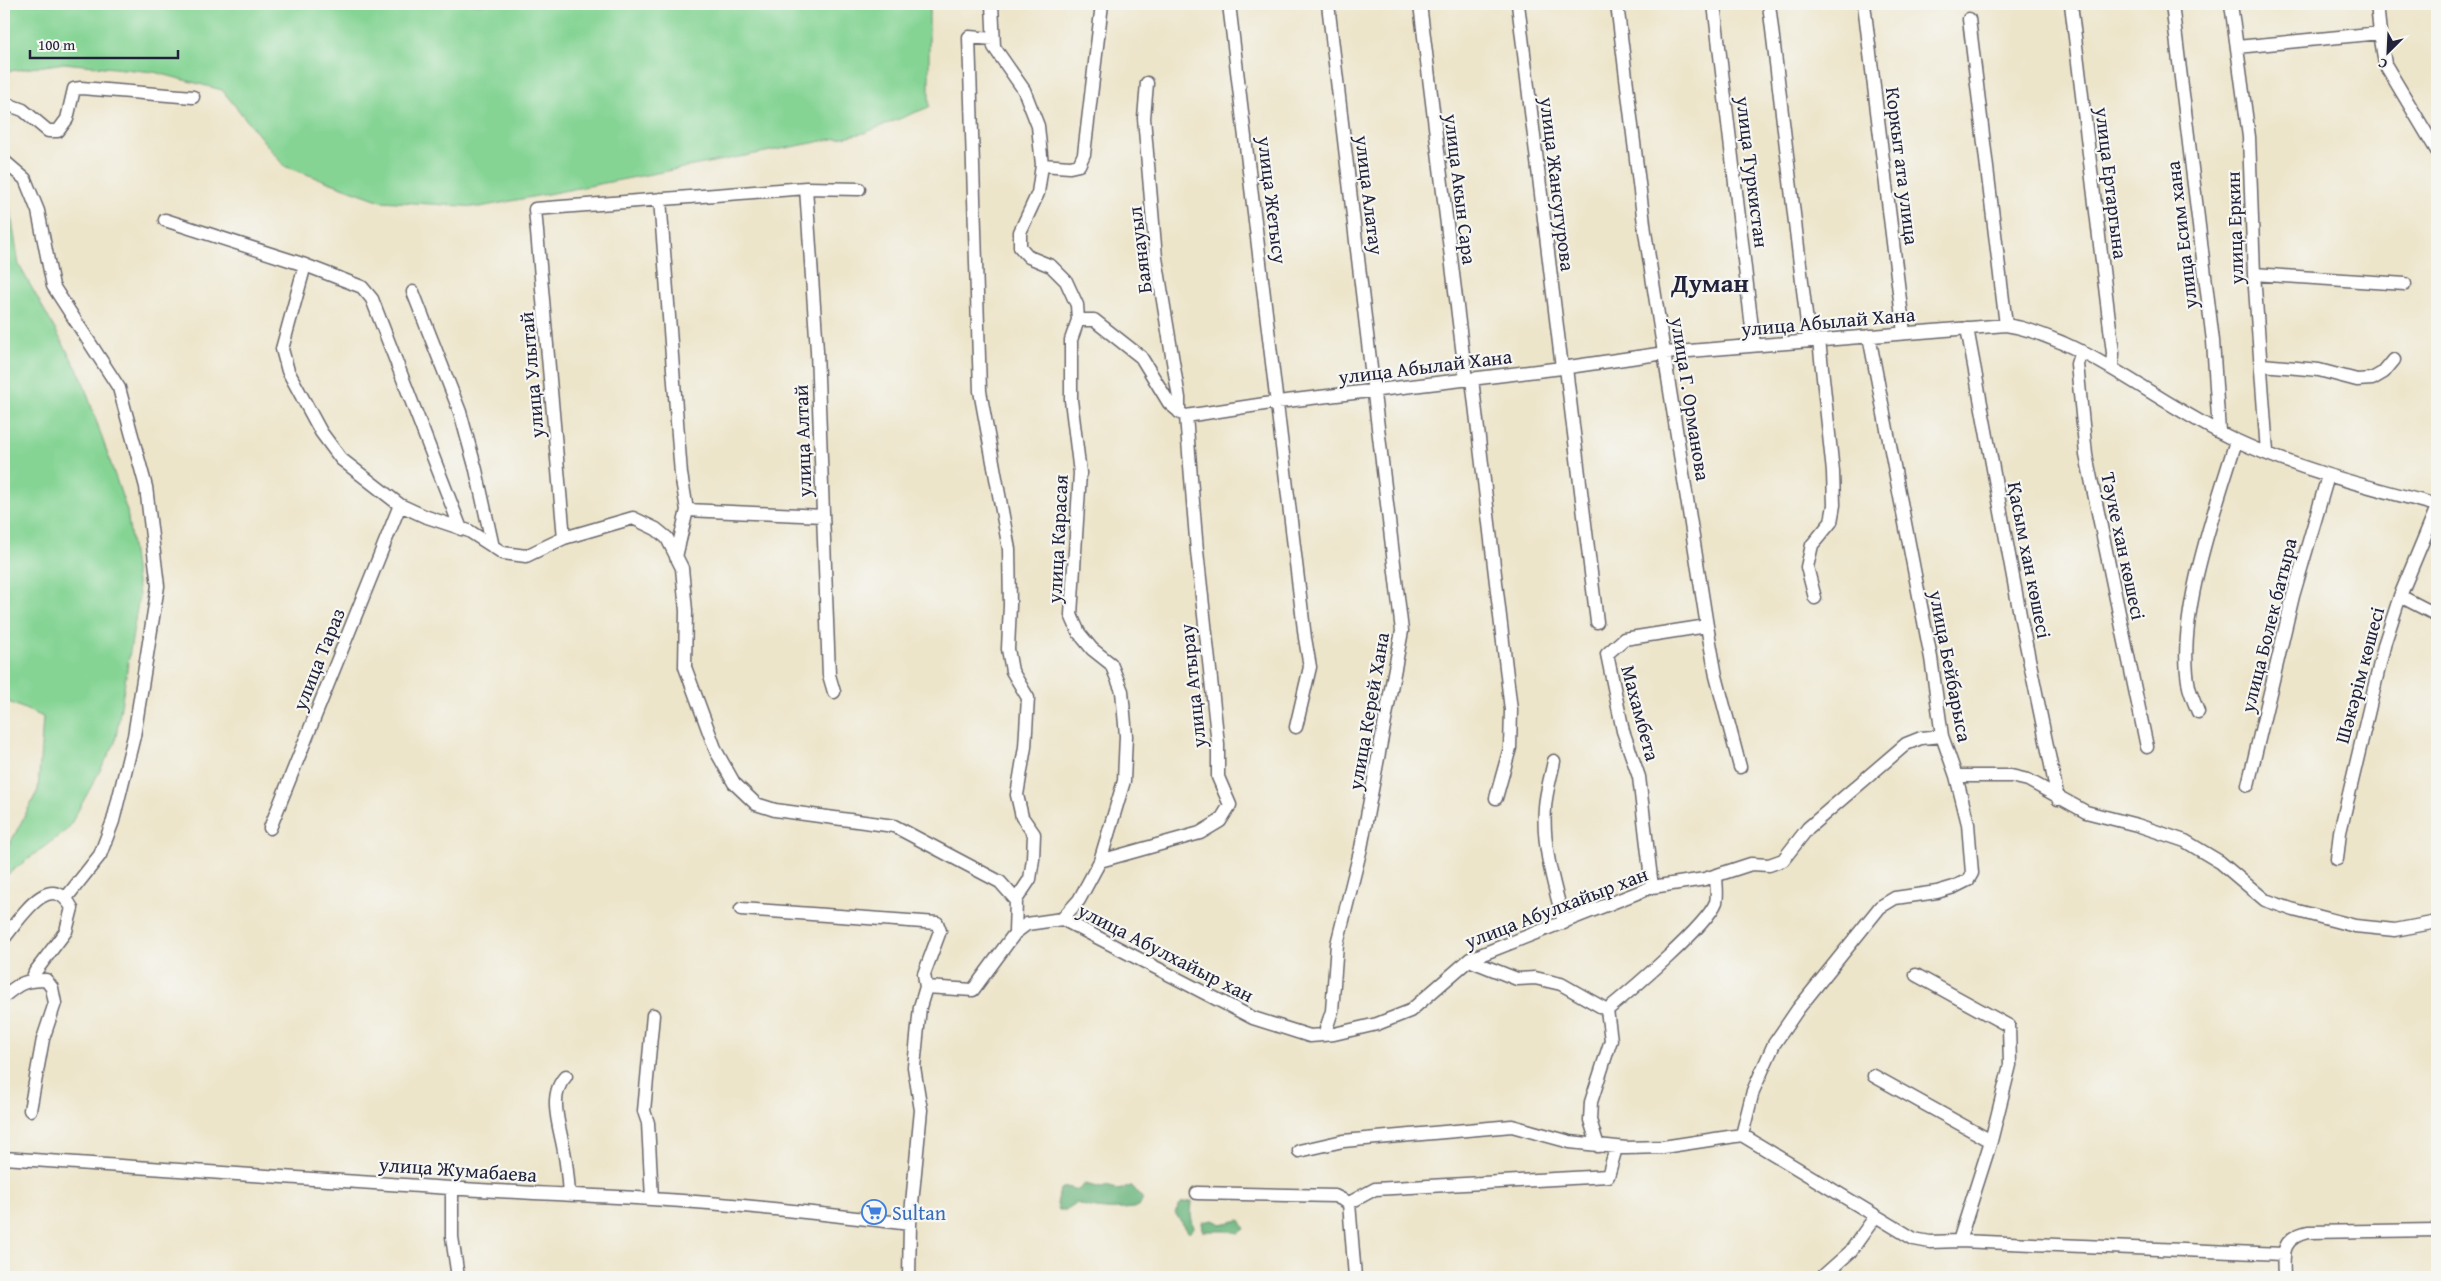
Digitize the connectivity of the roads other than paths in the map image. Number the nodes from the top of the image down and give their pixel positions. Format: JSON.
{"nodes":[{"id":1,"x":992,"y":4,"type":"edge"},
{"id":2,"x":1102,"y":4,"type":"edge"},
{"id":3,"x":1229,"y":4,"type":"edge"},
{"id":4,"x":1328,"y":4,"type":"edge"},
{"id":5,"x":1420,"y":4,"type":"edge"},
{"id":6,"x":1518,"y":4,"type":"edge"},
{"id":7,"x":1617,"y":4,"type":"edge"},
{"id":8,"x":1714,"y":4,"type":"edge"},
{"id":9,"x":1769,"y":4,"type":"edge"},
{"id":10,"x":1864,"y":4,"type":"edge"},
{"id":11,"x":2071,"y":4,"type":"edge"},
{"id":12,"x":2172,"y":4,"type":"edge"},
{"id":13,"x":2231,"y":4,"type":"edge"},
{"id":14,"x":2377,"y":4,"type":"edge"},
{"id":15,"x":1969,"y":18,"type":"dead end"},
{"id":16,"x":2380,"y":34,"type":"junction"},
{"id":17,"x":993,"y":39,"type":"junction"},
{"id":18,"x":2237,"y":47,"type":"junction"},
{"id":19,"x":1147,"y":84,"type":"dead end"},
{"id":20,"x":193,"y":97,"type":"dead end"},
{"id":21,"x":4,"y":103,"type":"edge"},
{"id":22,"x":2437,"y":151,"type":"edge"},
{"id":23,"x":4,"y":161,"type":"edge"},
{"id":24,"x":1042,"y":165,"type":"junction"},
{"id":25,"x":806,"y":188,"type":"junction"},
{"id":26,"x":859,"y":189,"type":"dead end"},
{"id":27,"x":660,"y":200,"type":"junction"},
{"id":28,"x":165,"y":220,"type":"dead end"},
{"id":29,"x":305,"y":265,"type":"junction"},
{"id":30,"x":2254,"y":274,"type":"junction"},
{"id":31,"x":2405,"y":284,"type":"dead end"},
{"id":32,"x":413,"y":292,"type":"dead end"},
{"id":33,"x":1078,"y":320,"type":"junction"},
{"id":34,"x":2006,"y":325,"type":"junction"},
{"id":35,"x":1967,"y":328,"type":"junction"},
{"id":36,"x":1904,"y":333,"type":"junction"},
{"id":37,"x":1869,"y":336,"type":"junction"},
{"id":38,"x":1814,"y":340,"type":"junction"},
{"id":39,"x":1754,"y":345,"type":"junction"},
{"id":40,"x":2081,"y":351,"type":"junction"},
{"id":41,"x":1664,"y":353,"type":"junction"},
{"id":42,"x":2394,"y":360,"type":"dead end"},
{"id":43,"x":2262,"y":365,"type":"junction"},
{"id":44,"x":1564,"y":368,"type":"junction"},
{"id":45,"x":2112,"y":368,"type":"junction"},
{"id":46,"x":1469,"y":379,"type":"junction"},
{"id":47,"x":1375,"y":390,"type":"junction"},
{"id":48,"x":1278,"y":402,"type":"junction"},
{"id":49,"x":1182,"y":414,"type":"junction"},
{"id":50,"x":2219,"y":432,"type":"junction"},
{"id":51,"x":2236,"y":440,"type":"junction"},
{"id":52,"x":2267,"y":452,"type":"junction"},
{"id":53,"x":2328,"y":476,"type":"junction"},
{"id":54,"x":400,"y":505,"type":"junction"},
{"id":55,"x":2437,"y":506,"type":"edge"},
{"id":56,"x":687,"y":510,"type":"junction"},
{"id":57,"x":823,"y":516,"type":"junction"},
{"id":58,"x":461,"y":529,"type":"junction"},
{"id":59,"x":564,"y":538,"type":"junction"},
{"id":60,"x":493,"y":547,"type":"junction"},
{"id":61,"x":676,"y":557,"type":"junction"},
{"id":62,"x":2400,"y":596,"type":"junction"},
{"id":63,"x":1815,"y":598,"type":"dead end"},
{"id":64,"x":2437,"y":615,"type":"edge"},
{"id":65,"x":1597,"y":622,"type":"dead end"},
{"id":66,"x":1707,"y":626,"type":"junction"},
{"id":67,"x":834,"y":692,"type":"dead end"},
{"id":68,"x":2198,"y":712,"type":"dead end"},
{"id":69,"x":1296,"y":728,"type":"dead end"},
{"id":70,"x":1942,"y":736,"type":"junction"},
{"id":71,"x":2147,"y":747,"type":"dead end"},
{"id":72,"x":1554,"y":761,"type":"dead end"},
{"id":73,"x":1740,"y":767,"type":"dead end"},
{"id":74,"x":1956,"y":776,"type":"junction"},
{"id":75,"x":2248,"y":785,"type":"dead end"},
{"id":76,"x":1496,"y":798,"type":"dead end"},
{"id":77,"x":2058,"y":799,"type":"junction"},
{"id":78,"x":270,"y":828,"type":"dead end"},
{"id":79,"x":2337,"y":859,"type":"dead end"},
{"id":80,"x":1100,"y":861,"type":"junction"},
{"id":81,"x":1716,"y":875,"type":"junction"},
{"id":82,"x":1652,"y":887,"type":"junction"},
{"id":83,"x":66,"y":898,"type":"junction"},
{"id":84,"x":1016,"y":900,"type":"junction"},
{"id":85,"x":741,"y":909,"type":"dead end"},
{"id":86,"x":1062,"y":919,"type":"junction"},
{"id":87,"x":1564,"y":922,"type":"junction"},
{"id":88,"x":2437,"y":922,"type":"edge"},
{"id":89,"x":1015,"y":933,"type":"junction"},
{"id":90,"x":4,"y":938,"type":"edge"},
{"id":91,"x":1470,"y":959,"type":"junction"},
{"id":92,"x":1916,"y":975,"type":"dead end"},
{"id":93,"x":32,"y":980,"type":"junction"},
{"id":94,"x":926,"y":986,"type":"junction"},
{"id":95,"x":4,"y":996,"type":"edge"},
{"id":96,"x":1607,"y":1010,"type":"junction"},
{"id":97,"x":654,"y":1015,"type":"dead end"},
{"id":98,"x":1324,"y":1035,"type":"junction"},
{"id":99,"x":566,"y":1076,"type":"dead end"},
{"id":100,"x":1874,"y":1076,"type":"dead end"},
{"id":101,"x":30,"y":1110,"type":"dead end"},
{"id":102,"x":1742,"y":1135,"type":"junction"},
{"id":103,"x":1991,"y":1141,"type":"junction"},
{"id":104,"x":1598,"y":1146,"type":"junction"},
{"id":105,"x":1616,"y":1148,"type":"junction"},
{"id":106,"x":1298,"y":1151,"type":"dead end"},
{"id":107,"x":4,"y":1158,"type":"edge"},
{"id":108,"x":452,"y":1189,"type":"junction"},
{"id":109,"x":1197,"y":1193,"type":"dead end"},
{"id":110,"x":569,"y":1194,"type":"junction"},
{"id":111,"x":652,"y":1199,"type":"junction"},
{"id":112,"x":1349,"y":1203,"type":"junction"},
{"id":113,"x":1875,"y":1217,"type":"junction"},
{"id":114,"x":910,"y":1224,"type":"junction"},
{"id":115,"x":2437,"y":1230,"type":"edge"},
{"id":116,"x":1959,"y":1241,"type":"junction"},
{"id":117,"x":2283,"y":1254,"type":"junction"},
{"id":118,"x":458,"y":1277,"type":"edge"},
{"id":119,"x":910,"y":1277,"type":"edge"},
{"id":120,"x":1355,"y":1277,"type":"edge"},
{"id":121,"x":1822,"y":1277,"type":"edge"},
{"id":122,"x":2284,"y":1277,"type":"edge"}],
"edges":[{"from":1,"to":17,"type":"street"},
{"from":2,"to":24,"type":"street"},
{"from":3,"to":48,"type":"street","name":"улица Жетысу"},
{"from":4,"to":47,"type":"street","name":"улица Алатау"},
{"from":5,"to":46,"type":"street","name":"улица Акын Сара"},
{"from":6,"to":44,"type":"street","name":"улица Жансугурова"},
{"from":7,"to":41,"type":"street","name":"улица Г. Орманова"},
{"from":8,"to":39,"type":"street","name":"улица Туркистан"},
{"from":9,"to":38,"type":"street"},
{"from":10,"to":36,"type":"street","name":"Коркыт ата улица"},
{"from":11,"to":45,"type":"street","name":"улица Ертаргына"},
{"from":12,"to":50,"type":"street","name":"улица Есим хана"},
{"from":13,"to":18,"type":"street","name":"улица Еркин"},
{"from":14,"to":16,"type":"street"},
{"from":15,"to":34,"type":"street"},
{"from":16,"to":18,"type":"street"},
{"from":16,"to":22,"type":"street"},
{"from":17,"to":24,"type":"street"},
{"from":17,"to":84,"type":"street"},
{"from":18,"to":30,"type":"street","name":"улица Еркин"},
{"from":19,"to":49,"type":"street","name":"Баянауыл"},
{"from":20,"to":21,"type":"street"},
{"from":23,"to":83,"type":"street"},
{"from":24,"to":33,"type":"street"},
{"from":25,"to":26,"type":"street"},
{"from":25,"to":27,"type":"street"},
{"from":25,"to":57,"type":"street","name":"улица Алтай"},
{"from":27,"to":56,"type":"street"},
{"from":27,"to":59,"type":"street","name":"улица Улытай"},
{"from":28,"to":29,"type":"street"},
{"from":29,"to":54,"type":"street"},
{"from":29,"to":58,"type":"street"},
{"from":30,"to":31,"type":"street"},
{"from":30,"to":43,"type":"street","name":"улица Еркин"},
{"from":32,"to":60,"type":"street"},
{"from":33,"to":49,"type":"street"},
{"from":33,"to":80,"type":"street","name":"улица Карасая"},
{"from":34,"to":35,"type":"street","name":"улица Абылай Хана"},
{"from":34,"to":40,"type":"street","name":"улица Абылай Хана"},
{"from":35,"to":36,"type":"street","name":"улица Абылай Хана"},
{"from":35,"to":77,"type":"street","name":"Қасым хан көшесі"},
{"from":36,"to":37,"type":"street","name":"улица Абылай Хана"},
{"from":37,"to":38,"type":"street","name":"улица Абылай Хана"},
{"from":37,"to":70,"type":"street","name":"улица Бейбарыса"},
{"from":38,"to":39,"type":"street","name":"улица Абылай Хана"},
{"from":38,"to":63,"type":"street"},
{"from":39,"to":41,"type":"street","name":"улица Абылай Хана"},
{"from":40,"to":45,"type":"street","name":"улица Абылай Хана"},
{"from":40,"to":71,"type":"street","name":"Тәуке хан көшесі"},
{"from":41,"to":44,"type":"street","name":"улица Абылай Хана"},
{"from":41,"to":66,"type":"street","name":"улица Г. Орманова"},
{"from":42,"to":43,"type":"street"},
{"from":43,"to":52,"type":"street","name":"улица Еркин"},
{"from":44,"to":46,"type":"street","name":"улица Абылай Хана"},
{"from":44,"to":65,"type":"street","name":"улица Жансугурова"},
{"from":45,"to":50,"type":"street","name":"улица Абылай Хана"},
{"from":46,"to":47,"type":"street","name":"улица Абылай Хана"},
{"from":46,"to":76,"type":"street","name":"улица Акын Сара"},
{"from":47,"to":48,"type":"street","name":"улица Абылай Хана"},
{"from":47,"to":98,"type":"street","name":"улица Керей Хана"},
{"from":48,"to":49,"type":"street","name":"улица Абылай Хана"},
{"from":48,"to":69,"type":"street","name":"улица Жетысу"},
{"from":49,"to":80,"type":"street","name":"улица Атырау"},
{"from":50,"to":51,"type":"street","name":"улица Абылай Хана"},
{"from":51,"to":52,"type":"street","name":"улица Абылай Хана"},
{"from":51,"to":68,"type":"street"},
{"from":52,"to":53,"type":"street","name":"улица Абылай Хана"},
{"from":53,"to":55,"type":"street","name":"улица Абылай Хана"},
{"from":53,"to":75,"type":"street","name":"улица Болек батыра"},
{"from":54,"to":58,"type":"street"},
{"from":54,"to":78,"type":"street","name":"улица Тараз"},
{"from":55,"to":62,"type":"street","name":"Шәкәрім көшесі"},
{"from":56,"to":57,"type":"street"},
{"from":56,"to":61,"type":"street"},
{"from":57,"to":67,"type":"street","name":"улица Алтай"},
{"from":58,"to":60,"type":"street"},
{"from":59,"to":60,"type":"street"},
{"from":59,"to":61,"type":"street"},
{"from":61,"to":84,"type":"street"},
{"from":62,"to":64,"type":"street"},
{"from":62,"to":79,"type":"street","name":"Шәкәрім көшесі"},
{"from":66,"to":73,"type":"street","name":"улица Г. Орманова"},
{"from":66,"to":82,"type":"street","name":"Махамбета"},
{"from":70,"to":74,"type":"street","name":"улица Бейбарыса"},
{"from":70,"to":81,"type":"street","name":"улица Абулхайыр хан"},
{"from":72,"to":87,"type":"street"},
{"from":74,"to":77,"type":"street"},
{"from":74,"to":102,"type":"street","name":"улица Бейбарыса"},
{"from":77,"to":88,"type":"street"},
{"from":80,"to":86,"type":"street","name":"улица Карасая"},
{"from":81,"to":82,"type":"street","name":"улица Абулхайыр хан"},
{"from":81,"to":96,"type":"street"},
{"from":82,"to":87,"type":"street","name":"улица Абулхайыр хан"},
{"from":83,"to":90,"type":"street"},
{"from":83,"to":93,"type":"street"},
{"from":84,"to":89,"type":"street"},
{"from":85,"to":94,"type":"street"},
{"from":86,"to":89,"type":"street"},
{"from":86,"to":98,"type":"street","name":"улица Абулхайыр хан"},
{"from":87,"to":91,"type":"street","name":"улица Абулхайыр хан"},
{"from":89,"to":94,"type":"street"},
{"from":91,"to":96,"type":"street"},
{"from":91,"to":98,"type":"street","name":"улица Абулхайыр хан"},
{"from":92,"to":103,"type":"street"},
{"from":93,"to":95,"type":"street"},
{"from":93,"to":101,"type":"street"},
{"from":94,"to":114,"type":"street"},
{"from":96,"to":104,"type":"street"},
{"from":97,"to":111,"type":"street"},
{"from":99,"to":110,"type":"street"},
{"from":100,"to":103,"type":"street"},
{"from":102,"to":105,"type":"street"},
{"from":102,"to":113,"type":"street"},
{"from":103,"to":116,"type":"street"},
{"from":104,"to":105,"type":"street"},
{"from":104,"to":106,"type":"street"},
{"from":105,"to":112,"type":"street"},
{"from":107,"to":108,"type":"street","name":"улица Жумабаева"},
{"from":108,"to":110,"type":"street","name":"улица Жумабаева"},
{"from":108,"to":118,"type":"street"},
{"from":109,"to":112,"type":"street"},
{"from":110,"to":111,"type":"street","name":"улица Жумабаева"},
{"from":111,"to":114,"type":"street","name":"улица Жумабаева"},
{"from":112,"to":120,"type":"street"},
{"from":113,"to":116,"type":"street"},
{"from":113,"to":121,"type":"street"},
{"from":114,"to":119,"type":"street"},
{"from":115,"to":117,"type":"street"},
{"from":116,"to":117,"type":"street"},
{"from":117,"to":122,"type":"street"}]}
